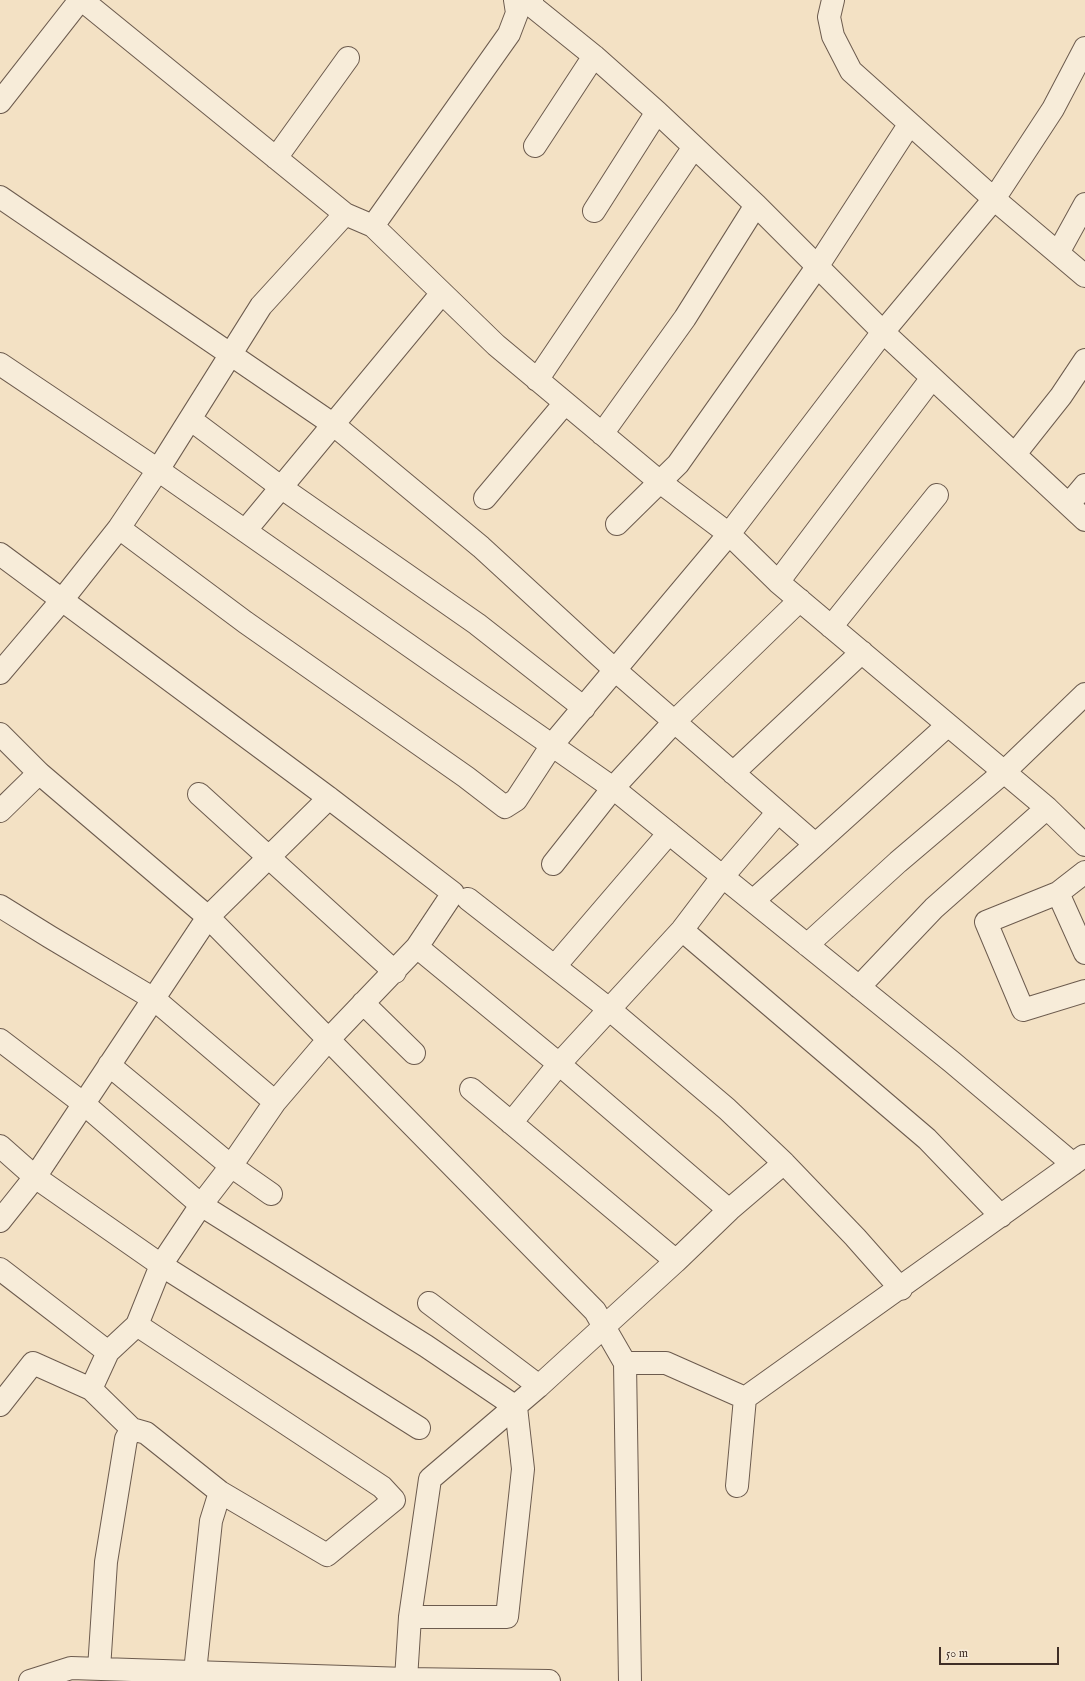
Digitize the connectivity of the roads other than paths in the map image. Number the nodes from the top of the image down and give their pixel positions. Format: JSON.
{"nodes":[{"id":1,"x":81,"y":0,"type":"edge"},
{"id":2,"x":515,"y":0,"type":"edge"},
{"id":3,"x":532,"y":0,"type":"edge"},
{"id":4,"x":833,"y":0,"type":"edge"},
{"id":5,"x":1085,"y":48,"type":"edge"},
{"id":6,"x":594,"y":56,"type":"junction"},
{"id":7,"x":348,"y":58,"type":"dead end"},
{"id":8,"x":0,"y":102,"type":"edge"},
{"id":9,"x":657,"y":112,"type":"junction"},
{"id":10,"x":909,"y":124,"type":"junction"},
{"id":11,"x":535,"y":146,"type":"dead end"},
{"id":12,"x":694,"y":147,"type":"junction"},
{"id":13,"x":276,"y":158,"type":"junction"},
{"id":14,"x":994,"y":199,"type":"junction"},
{"id":15,"x":1085,"y":204,"type":"edge"},
{"id":16,"x":756,"y":205,"type":"junction"},
{"id":17,"x":3,"y":207,"type":"edge"},
{"id":18,"x":594,"y":211,"type":"dead end"},
{"id":19,"x":345,"y":214,"type":"junction"},
{"id":20,"x":373,"y":226,"type":"junction"},
{"id":21,"x":1058,"y":253,"type":"junction"},
{"id":22,"x":817,"y":267,"type":"junction"},
{"id":23,"x":1085,"y":276,"type":"edge"},
{"id":24,"x":442,"y":293,"type":"junction"},
{"id":25,"x":883,"y":332,"type":"junction"},
{"id":26,"x":229,"y":355,"type":"junction"},
{"id":27,"x":1085,"y":360,"type":"edge"},
{"id":28,"x":0,"y":364,"type":"edge"},
{"id":29,"x":932,"y":378,"type":"junction"},
{"id":30,"x":538,"y":380,"type":"junction"},
{"id":31,"x":565,"y":403,"type":"junction"},
{"id":32,"x":190,"y":419,"type":"junction"},
{"id":33,"x":334,"y":425,"type":"junction"},
{"id":34,"x":602,"y":434,"type":"junction"},
{"id":35,"x":1015,"y":454,"type":"junction"},
{"id":36,"x":158,"y":470,"type":"junction"},
{"id":37,"x":660,"y":482,"type":"junction"},
{"id":38,"x":1085,"y":485,"type":"edge"},
{"id":39,"x":282,"y":488,"type":"junction"},
{"id":40,"x":937,"y":495,"type":"dead end"},
{"id":41,"x":486,"y":498,"type":"dead end"},
{"id":42,"x":1069,"y":504,"type":"junction"},
{"id":43,"x":1085,"y":520,"type":"edge"},
{"id":44,"x":617,"y":524,"type":"dead end"},
{"id":45,"x":119,"y":528,"type":"junction"},
{"id":46,"x":245,"y":531,"type":"junction"},
{"id":47,"x":729,"y":534,"type":"junction"},
{"id":48,"x":0,"y":554,"type":"edge"},
{"id":49,"x":778,"y":582,"type":"junction"},
{"id":50,"x":62,"y":600,"type":"junction"},
{"id":51,"x":800,"y":600,"type":"junction"},
{"id":52,"x":831,"y":627,"type":"junction"},
{"id":53,"x":862,"y":652,"type":"junction"},
{"id":54,"x":615,"y":670,"type":"junction"},
{"id":55,"x":0,"y":673,"type":"edge"},
{"id":56,"x":1085,"y":694,"type":"edge"},
{"id":57,"x":584,"y":708,"type":"junction"},
{"id":58,"x":674,"y":721,"type":"junction"},
{"id":59,"x":948,"y":725,"type":"junction"},
{"id":60,"x":0,"y":734,"type":"edge"},
{"id":61,"x":552,"y":745,"type":"junction"},
{"id":62,"x":1004,"y":772,"type":"junction"},
{"id":63,"x":39,"y":773,"type":"junction"},
{"id":64,"x":733,"y":773,"type":"junction"},
{"id":65,"x":613,"y":788,"type":"junction"},
{"id":66,"x":199,"y":794,"type":"dead end"},
{"id":67,"x":329,"y":798,"type":"junction"},
{"id":68,"x":1046,"y":808,"type":"junction"},
{"id":69,"x":0,"y":811,"type":"edge"},
{"id":70,"x":778,"y":812,"type":"junction"},
{"id":71,"x":669,"y":833,"type":"junction"},
{"id":72,"x":815,"y":844,"type":"junction"},
{"id":73,"x":1085,"y":845,"type":"edge"},
{"id":74,"x":270,"y":858,"type":"junction"},
{"id":75,"x":553,"y":864,"type":"dead end"},
{"id":76,"x":1085,"y":872,"type":"edge"},
{"id":77,"x":722,"y":876,"type":"junction"},
{"id":78,"x":1058,"y":892,"type":"junction"},
{"id":79,"x":468,"y":899,"type":"dead end"},
{"id":80,"x":753,"y":901,"type":"junction"},
{"id":81,"x":0,"y":906,"type":"edge"},
{"id":82,"x":208,"y":917,"type":"junction"},
{"id":83,"x":682,"y":930,"type":"junction"},
{"id":84,"x":807,"y":945,"type":"junction"},
{"id":85,"x":417,"y":947,"type":"junction"},
{"id":86,"x":1085,"y":953,"type":"edge"},
{"id":87,"x":554,"y":966,"type":"junction"},
{"id":88,"x":394,"y":972,"type":"junction"},
{"id":89,"x":859,"y":987,"type":"junction"},
{"id":90,"x":1085,"y":991,"type":"edge"},
{"id":91,"x":154,"y":999,"type":"junction"},
{"id":92,"x":363,"y":1003,"type":"junction"},
{"id":93,"x":609,"y":1009,"type":"junction"},
{"id":94,"x":0,"y":1040,"type":"edge"},
{"id":95,"x":328,"y":1040,"type":"junction"},
{"id":96,"x":414,"y":1053,"type":"dead end"},
{"id":97,"x":559,"y":1064,"type":"junction"},
{"id":98,"x":109,"y":1065,"type":"junction"},
{"id":99,"x":471,"y":1090,"type":"dead end"},
{"id":100,"x":275,"y":1102,"type":"junction"},
{"id":101,"x":84,"y":1104,"type":"junction"},
{"id":102,"x":511,"y":1123,"type":"junction"},
{"id":103,"x":0,"y":1146,"type":"edge"},
{"id":104,"x":1079,"y":1160,"type":"edge"},
{"id":105,"x":784,"y":1163,"type":"junction"},
{"id":106,"x":231,"y":1166,"type":"junction"},
{"id":107,"x":35,"y":1177,"type":"junction"},
{"id":108,"x":271,"y":1194,"type":"dead end"},
{"id":109,"x":201,"y":1205,"type":"junction"},
{"id":110,"x":729,"y":1210,"type":"junction"},
{"id":111,"x":1001,"y":1216,"type":"junction"},
{"id":112,"x":0,"y":1221,"type":"edge"},
{"id":113,"x":676,"y":1262,"type":"junction"},
{"id":114,"x":161,"y":1265,"type":"junction"},
{"id":115,"x":0,"y":1269,"type":"edge"},
{"id":116,"x":901,"y":1288,"type":"junction"},
{"id":117,"x":429,"y":1303,"type":"dead end"},
{"id":118,"x":137,"y":1325,"type":"junction"},
{"id":119,"x":604,"y":1328,"type":"junction"},
{"id":120,"x":108,"y":1352,"type":"junction"},
{"id":121,"x":625,"y":1363,"type":"junction"},
{"id":122,"x":539,"y":1386,"type":"junction"},
{"id":123,"x":91,"y":1389,"type":"junction"},
{"id":124,"x":745,"y":1398,"type":"junction"},
{"id":125,"x":0,"y":1405,"type":"edge"},
{"id":126,"x":516,"y":1407,"type":"junction"},
{"id":127,"x":419,"y":1428,"type":"dead end"},
{"id":128,"x":132,"y":1429,"type":"junction"},
{"id":129,"x":737,"y":1486,"type":"dead end"},
{"id":130,"x":220,"y":1492,"type":"junction"},
{"id":131,"x":410,"y":1617,"type":"junction"},
{"id":132,"x":99,"y":1669,"type":"junction"},
{"id":133,"x":195,"y":1672,"type":"junction"},
{"id":134,"x":133,"y":1675,"type":"edge"},
{"id":135,"x":235,"y":1677,"type":"edge"},
{"id":136,"x":406,"y":1678,"type":"junction"},
{"id":137,"x":356,"y":1679,"type":"edge"},
{"id":138,"x":30,"y":1681,"type":"edge"},
{"id":139,"x":549,"y":1681,"type":"edge"},
{"id":140,"x":630,"y":1681,"type":"edge"}],
"edges":[{"from":1,"to":8,"type":"street"},
{"from":1,"to":13,"type":"street"},
{"from":2,"to":20,"type":"street"},
{"from":3,"to":6,"type":"street"},
{"from":4,"to":10,"type":"street"},
{"from":5,"to":14,"type":"street"},
{"from":6,"to":9,"type":"street"},
{"from":6,"to":11,"type":"street"},
{"from":7,"to":13,"type":"street"},
{"from":9,"to":12,"type":"street"},
{"from":9,"to":18,"type":"street"},
{"from":10,"to":14,"type":"street"},
{"from":10,"to":22,"type":"street"},
{"from":12,"to":16,"type":"street"},
{"from":12,"to":30,"type":"street"},
{"from":13,"to":19,"type":"street"},
{"from":14,"to":21,"type":"street"},
{"from":14,"to":25,"type":"street"},
{"from":15,"to":21,"type":"street"},
{"from":16,"to":22,"type":"street"},
{"from":16,"to":34,"type":"street"},
{"from":17,"to":26,"type":"street"},
{"from":19,"to":20,"type":"street"},
{"from":19,"to":26,"type":"street"},
{"from":20,"to":24,"type":"street"},
{"from":21,"to":23,"type":"street"},
{"from":22,"to":25,"type":"street"},
{"from":22,"to":37,"type":"street"},
{"from":24,"to":30,"type":"street"},
{"from":24,"to":33,"type":"street"},
{"from":25,"to":29,"type":"street"},
{"from":25,"to":47,"type":"street"},
{"from":26,"to":32,"type":"street"},
{"from":26,"to":33,"type":"street"},
{"from":27,"to":35,"type":"street"},
{"from":28,"to":36,"type":"street"},
{"from":29,"to":35,"type":"street"},
{"from":29,"to":49,"type":"street"},
{"from":30,"to":31,"type":"street"},
{"from":31,"to":34,"type":"street"},
{"from":31,"to":41,"type":"street"},
{"from":32,"to":36,"type":"street"},
{"from":32,"to":39,"type":"street"},
{"from":33,"to":39,"type":"street"},
{"from":33,"to":54,"type":"street"},
{"from":34,"to":37,"type":"street"},
{"from":35,"to":42,"type":"street"},
{"from":36,"to":45,"type":"street"},
{"from":36,"to":46,"type":"street"},
{"from":37,"to":44,"type":"street"},
{"from":37,"to":47,"type":"street"},
{"from":38,"to":42,"type":"street"},
{"from":39,"to":46,"type":"street"},
{"from":39,"to":57,"type":"street"},
{"from":40,"to":52,"type":"street"},
{"from":42,"to":43,"type":"street"},
{"from":45,"to":50,"type":"street"},
{"from":45,"to":61,"type":"street"},
{"from":46,"to":61,"type":"street"},
{"from":47,"to":49,"type":"street"},
{"from":47,"to":54,"type":"street"},
{"from":48,"to":50,"type":"street"},
{"from":49,"to":51,"type":"street"},
{"from":50,"to":55,"type":"street"},
{"from":50,"to":67,"type":"street"},
{"from":51,"to":52,"type":"street"},
{"from":51,"to":58,"type":"street"},
{"from":52,"to":53,"type":"street"},
{"from":53,"to":59,"type":"street"},
{"from":53,"to":64,"type":"street"},
{"from":54,"to":57,"type":"street"},
{"from":54,"to":58,"type":"street"},
{"from":56,"to":62,"type":"street"},
{"from":57,"to":61,"type":"street"},
{"from":58,"to":64,"type":"street"},
{"from":58,"to":65,"type":"street"},
{"from":59,"to":62,"type":"street"},
{"from":59,"to":72,"type":"street"},
{"from":60,"to":63,"type":"street"},
{"from":61,"to":65,"type":"street"},
{"from":62,"to":68,"type":"street"},
{"from":62,"to":84,"type":"street"},
{"from":63,"to":69,"type":"street"},
{"from":63,"to":82,"type":"street"},
{"from":64,"to":70,"type":"street"},
{"from":65,"to":71,"type":"street"},
{"from":65,"to":75,"type":"street"},
{"from":66,"to":74,"type":"street"},
{"from":67,"to":74,"type":"street"},
{"from":67,"to":85,"type":"street"},
{"from":68,"to":73,"type":"street"},
{"from":68,"to":89,"type":"street"},
{"from":70,"to":72,"type":"street"},
{"from":70,"to":77,"type":"street"},
{"from":71,"to":77,"type":"street"},
{"from":71,"to":87,"type":"street"},
{"from":72,"to":80,"type":"street"},
{"from":74,"to":82,"type":"street"},
{"from":74,"to":88,"type":"street"},
{"from":76,"to":78,"type":"street"},
{"from":77,"to":80,"type":"street"},
{"from":77,"to":83,"type":"street"},
{"from":78,"to":86,"type":"street"},
{"from":78,"to":90,"type":"street"},
{"from":79,"to":87,"type":"street"},
{"from":80,"to":84,"type":"street"},
{"from":81,"to":91,"type":"street"},
{"from":82,"to":91,"type":"street"},
{"from":82,"to":95,"type":"street"},
{"from":83,"to":93,"type":"street"},
{"from":83,"to":111,"type":"street"},
{"from":84,"to":89,"type":"street"},
{"from":85,"to":88,"type":"street"},
{"from":85,"to":97,"type":"street"},
{"from":87,"to":93,"type":"street"},
{"from":88,"to":92,"type":"street"},
{"from":89,"to":104,"type":"street"},
{"from":91,"to":98,"type":"street"},
{"from":91,"to":100,"type":"street"},
{"from":92,"to":95,"type":"street"},
{"from":92,"to":96,"type":"street"},
{"from":93,"to":97,"type":"street"},
{"from":93,"to":105,"type":"street"},
{"from":94,"to":101,"type":"street"},
{"from":95,"to":100,"type":"street"},
{"from":95,"to":119,"type":"street"},
{"from":97,"to":102,"type":"street"},
{"from":97,"to":110,"type":"street"},
{"from":98,"to":101,"type":"street"},
{"from":98,"to":106,"type":"street"},
{"from":99,"to":102,"type":"street"},
{"from":100,"to":106,"type":"street"},
{"from":101,"to":107,"type":"street"},
{"from":101,"to":109,"type":"street"},
{"from":102,"to":113,"type":"street"},
{"from":103,"to":107,"type":"street"},
{"from":104,"to":111,"type":"street"},
{"from":105,"to":110,"type":"street"},
{"from":105,"to":116,"type":"street"},
{"from":106,"to":108,"type":"street"},
{"from":106,"to":109,"type":"street"},
{"from":107,"to":112,"type":"street"},
{"from":107,"to":114,"type":"street"},
{"from":109,"to":114,"type":"street"},
{"from":109,"to":126,"type":"street"},
{"from":110,"to":113,"type":"street"},
{"from":111,"to":116,"type":"street"},
{"from":113,"to":119,"type":"street"},
{"from":114,"to":118,"type":"street"},
{"from":114,"to":127,"type":"street"},
{"from":115,"to":120,"type":"street"},
{"from":116,"to":124,"type":"street"},
{"from":117,"to":122,"type":"street"},
{"from":118,"to":120,"type":"street"},
{"from":118,"to":130,"type":"street"},
{"from":119,"to":121,"type":"street"},
{"from":119,"to":122,"type":"street"},
{"from":120,"to":123,"type":"street"},
{"from":121,"to":124,"type":"street"},
{"from":121,"to":140,"type":"street"},
{"from":122,"to":126,"type":"street"},
{"from":123,"to":125,"type":"street"},
{"from":123,"to":128,"type":"street"},
{"from":124,"to":129,"type":"street"},
{"from":126,"to":131,"type":"street"},
{"from":126,"to":131,"type":"street"},
{"from":128,"to":130,"type":"street"},
{"from":128,"to":132,"type":"street"},
{"from":130,"to":133,"type":"street"},
{"from":131,"to":136,"type":"street"},
{"from":132,"to":134,"type":"street"},
{"from":132,"to":138,"type":"street"},
{"from":133,"to":134,"type":"street"},
{"from":133,"to":135,"type":"street"},
{"from":135,"to":137,"type":"street"},
{"from":136,"to":137,"type":"street"},
{"from":136,"to":139,"type":"street"}]}
